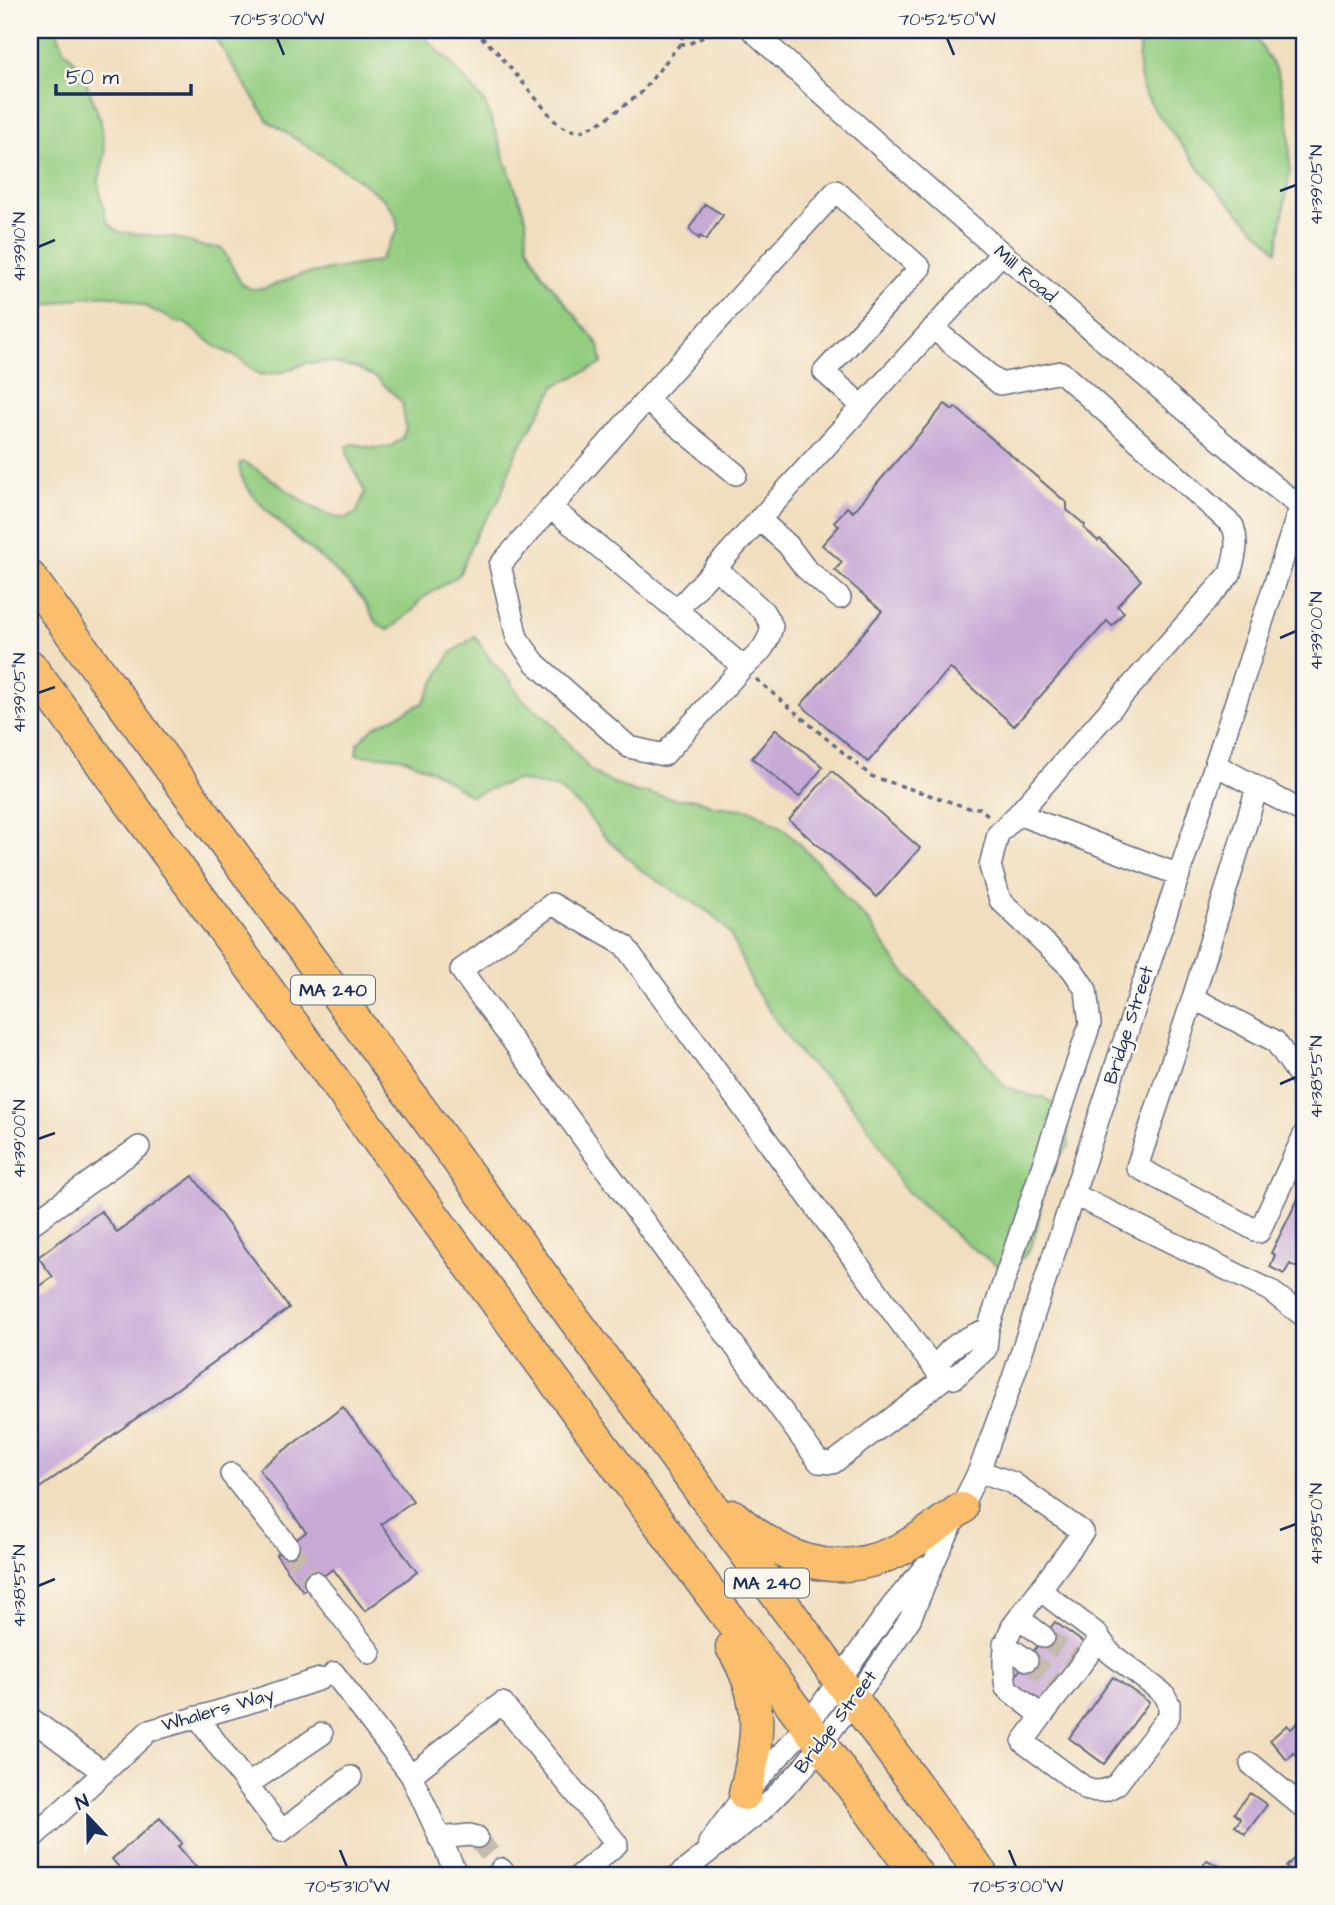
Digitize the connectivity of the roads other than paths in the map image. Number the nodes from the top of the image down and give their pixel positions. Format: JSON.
{"nodes":[{"id":1,"x":752,"y":30,"type":"edge"},
{"id":2,"x":1001,"y":254,"type":"junction"},
{"id":3,"x":933,"y":328,"type":"junction"},
{"id":4,"x":646,"y":400,"type":"junction"},
{"id":5,"x":862,"y":406,"type":"junction"},
{"id":6,"x":736,"y":474,"type":"dead end"},
{"id":7,"x":1304,"y":503,"type":"edge"},
{"id":8,"x":550,"y":507,"type":"junction"},
{"id":9,"x":759,"y":519,"type":"junction"},
{"id":10,"x":715,"y":567,"type":"junction"},
{"id":11,"x":30,"y":577,"type":"edge"},
{"id":12,"x":840,"y":598,"type":"dead end"},
{"id":13,"x":677,"y":610,"type":"junction"},
{"id":14,"x":30,"y":666,"type":"edge"},
{"id":15,"x":743,"y":667,"type":"junction"},
{"id":16,"x":1216,"y":765,"type":"junction"},
{"id":17,"x":1257,"y":788,"type":"junction"},
{"id":18,"x":1305,"y":813,"type":"edge"},
{"id":19,"x":1011,"y":821,"type":"junction"},
{"id":20,"x":1179,"y":875,"type":"junction"},
{"id":21,"x":1193,"y":998,"type":"junction"},
{"id":22,"x":1305,"y":1084,"type":"edge"},
{"id":23,"x":1305,"y":1133,"type":"edge"},
{"id":24,"x":139,"y":1147,"type":"dead end"},
{"id":25,"x":1073,"y":1194,"type":"junction"},
{"id":26,"x":30,"y":1225,"type":"edge"},
{"id":27,"x":1305,"y":1317,"type":"edge"},
{"id":28,"x":989,"y":1325,"type":"junction"},
{"id":29,"x":1027,"y":1335,"type":"junction"},
{"id":30,"x":936,"y":1370,"type":"junction"},
{"id":31,"x":979,"y":1471,"type":"junction"},
{"id":32,"x":231,"y":1474,"type":"dead end"},
{"id":33,"x":695,"y":1484,"type":"junction"},
{"id":34,"x":646,"y":1505,"type":"junction"},
{"id":35,"x":961,"y":1508,"type":"junction"},
{"id":36,"x":288,"y":1546,"type":"tunnel mouth"},
{"id":37,"x":315,"y":1582,"type":"tunnel mouth"},
{"id":38,"x":1040,"y":1590,"type":"junction"},
{"id":39,"x":1019,"y":1618,"type":"junction"},
{"id":40,"x":1044,"y":1637,"type":"tunnel mouth"},
{"id":41,"x":1100,"y":1639,"type":"junction"},
{"id":42,"x":1004,"y":1644,"type":"junction"},
{"id":43,"x":370,"y":1653,"type":"dead end"},
{"id":44,"x":1027,"y":1660,"type":"tunnel mouth"},
{"id":45,"x":846,"y":1692,"type":"junction"},
{"id":46,"x":1042,"y":1716,"type":"junction"},
{"id":47,"x":197,"y":1717,"type":"junction"},
{"id":48,"x":30,"y":1718,"type":"edge"},
{"id":49,"x":323,"y":1734,"type":"dead end"},
{"id":50,"x":815,"y":1734,"type":"junction"},
{"id":51,"x":1251,"y":1764,"type":"dead end"},
{"id":52,"x":103,"y":1772,"type":"junction"},
{"id":53,"x":411,"y":1775,"type":"junction"},
{"id":54,"x":351,"y":1777,"type":"dead end"},
{"id":55,"x":247,"y":1785,"type":"junction"},
{"id":56,"x":745,"y":1794,"type":"junction"},
{"id":57,"x":1302,"y":1800,"type":"edge"},
{"id":58,"x":477,"y":1837,"type":"dead end"},
{"id":59,"x":439,"y":1838,"type":"junction"},
{"id":60,"x":30,"y":1840,"type":"edge"},
{"id":61,"x":687,"y":1868,"type":"edge"},
{"id":62,"x":457,"y":1875,"type":"edge"},
{"id":63,"x":580,"y":1875,"type":"edge"},
{"id":64,"x":917,"y":1875,"type":"edge"},
{"id":65,"x":982,"y":1875,"type":"edge"}],
"edges":[{"from":1,"to":2,"type":"street","name":"Mill Road"},
{"from":2,"to":3,"type":"street"},
{"from":2,"to":7,"type":"street","name":"Mill Road"},
{"from":3,"to":5,"type":"street"},
{"from":3,"to":19,"type":"street"},
{"from":4,"to":5,"type":"street"},
{"from":4,"to":6,"type":"street"},
{"from":4,"to":8,"type":"street"},
{"from":5,"to":9,"type":"street"},
{"from":7,"to":16,"type":"street","name":"Bridge Street"},
{"from":8,"to":13,"type":"street"},
{"from":8,"to":15,"type":"street"},
{"from":9,"to":10,"type":"street"},
{"from":9,"to":12,"type":"street"},
{"from":10,"to":13,"type":"street"},
{"from":10,"to":15,"type":"street"},
{"from":11,"to":33,"type":"highway","number":"MA 240"},
{"from":13,"to":15,"type":"street"},
{"from":14,"to":34,"type":"highway","number":"MA 240"},
{"from":16,"to":17,"type":"street"},
{"from":16,"to":20,"type":"street","name":"Bridge Street"},
{"from":17,"to":18,"type":"street"},
{"from":17,"to":21,"type":"street"},
{"from":19,"to":20,"type":"street"},
{"from":19,"to":28,"type":"street"},
{"from":20,"to":25,"type":"street","name":"Bridge Street"},
{"from":21,"to":22,"type":"street"},
{"from":21,"to":23,"type":"street"},
{"from":24,"to":26,"type":"street"},
{"from":25,"to":27,"type":"street"},
{"from":25,"to":29,"type":"street","name":"Bridge Street"},
{"from":28,"to":29,"type":"street"},
{"from":28,"to":30,"type":"street"},
{"from":29,"to":31,"type":"street","name":"Bridge Street"},
{"from":30,"to":30,"type":"street"},
{"from":31,"to":35,"type":"street","name":"Bridge Street"},
{"from":31,"to":38,"type":"street"},
{"from":32,"to":36,"type":"street"},
{"from":33,"to":35,"type":"highway"},
{"from":33,"to":45,"type":"highway","number":"MA 240"},
{"from":34,"to":50,"type":"highway","number":"MA 240"},
{"from":34,"to":56,"type":"highway"},
{"from":35,"to":45,"type":"street","name":"Bridge Street"},
{"from":37,"to":43,"type":"street"},
{"from":38,"to":39,"type":"street"},
{"from":38,"to":41,"type":"street"},
{"from":39,"to":40,"type":"street"},
{"from":39,"to":42,"type":"street"},
{"from":41,"to":46,"type":"street"},
{"from":41,"to":46,"type":"street"},
{"from":42,"to":44,"type":"street"},
{"from":42,"to":46,"type":"street"},
{"from":45,"to":50,"type":"street","name":"Bridge Street"},
{"from":45,"to":65,"type":"highway","number":"MA 240"},
{"from":47,"to":52,"type":"street","name":"Whalers Way"},
{"from":47,"to":53,"type":"street","name":"Whalers Way"},
{"from":47,"to":55,"type":"street"},
{"from":48,"to":52,"type":"street"},
{"from":49,"to":55,"type":"street"},
{"from":50,"to":56,"type":"street","name":"Bridge Street"},
{"from":50,"to":61,"type":"street","name":"Bridge Street"},
{"from":50,"to":64,"type":"highway","number":"MA 240"},
{"from":51,"to":57,"type":"street"},
{"from":52,"to":60,"type":"street","name":"Whalers Way"},
{"from":53,"to":59,"type":"street"},
{"from":53,"to":63,"type":"street"},
{"from":54,"to":55,"type":"street"},
{"from":56,"to":61,"type":"street","name":"Bridge Street"},
{"from":58,"to":59,"type":"street"},
{"from":59,"to":62,"type":"street"}]}
